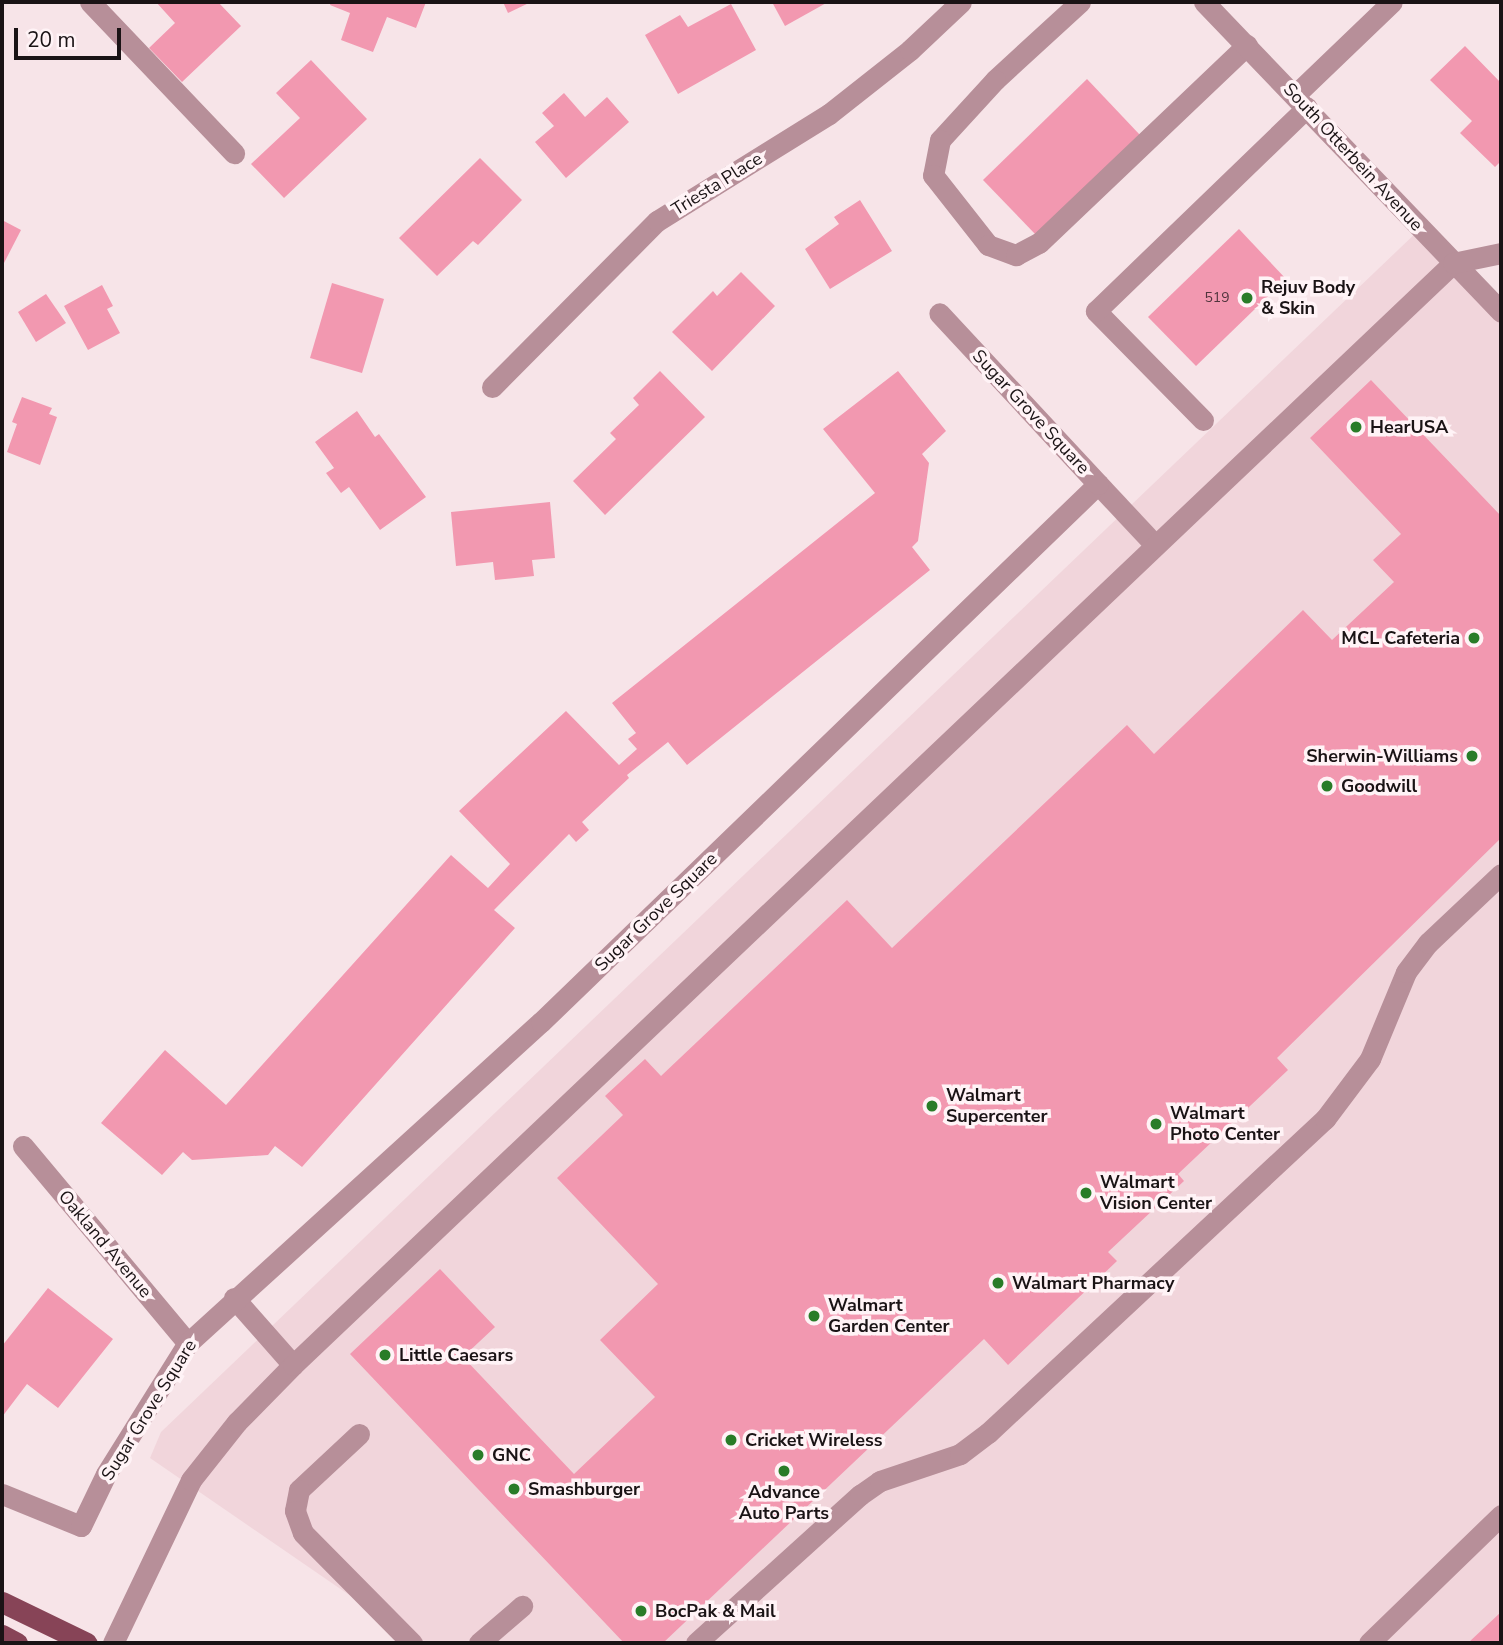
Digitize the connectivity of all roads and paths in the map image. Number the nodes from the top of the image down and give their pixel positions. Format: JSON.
{"nodes":[{"id":1,"x":90,"y":2,"type":"edge"},
{"id":2,"x":961,"y":2,"type":"edge"},
{"id":3,"x":1080,"y":2,"type":"edge"},
{"id":4,"x":1204,"y":2,"type":"edge"},
{"id":5,"x":1392,"y":2,"type":"edge"},
{"id":6,"x":1247,"y":45,"type":"junction"},
{"id":7,"x":1301,"y":101,"type":"junction"},
{"id":8,"x":234,"y":153,"type":"dead end"},
{"id":9,"x":1501,"y":253,"type":"edge"},
{"id":10,"x":1453,"y":263,"type":"junction"},
{"id":11,"x":1501,"y":312,"type":"edge"},
{"id":12,"x":939,"y":313,"type":"dead end"},
{"id":13,"x":492,"y":387,"type":"dead end"},
{"id":14,"x":1203,"y":420,"type":"dead end"},
{"id":15,"x":1098,"y":484,"type":"junction"},
{"id":16,"x":1155,"y":545,"type":"junction"},
{"id":17,"x":1501,"y":874,"type":"edge"},
{"id":18,"x":23,"y":1146,"type":"dead end"},
{"id":19,"x":234,"y":1298,"type":"junction"},
{"id":20,"x":188,"y":1343,"type":"junction"},
{"id":21,"x":293,"y":1365,"type":"junction"},
{"id":22,"x":359,"y":1434,"type":"dead end"},
{"id":23,"x":2,"y":1494,"type":"edge"},
{"id":24,"x":1501,"y":1516,"type":"edge"},
{"id":25,"x":2,"y":1601,"type":"edge"},
{"id":26,"x":522,"y":1606,"type":"dead end"},
{"id":27,"x":2,"y":1635,"type":"edge"},
{"id":28,"x":17,"y":1643,"type":"edge"},
{"id":29,"x":87,"y":1643,"type":"edge"},
{"id":30,"x":113,"y":1643,"type":"edge"},
{"id":31,"x":412,"y":1643,"type":"edge"},
{"id":32,"x":479,"y":1643,"type":"edge"},
{"id":33,"x":696,"y":1643,"type":"edge"},
{"id":34,"x":1369,"y":1643,"type":"edge"}],
"edges":[{"from":1,"to":8,"type":"street"},
{"from":2,"to":13,"type":"street","name":"Triesta Place"},
{"from":3,"to":6,"type":"street"},
{"from":4,"to":6,"type":"street","name":"South Otterbein Avenue"},
{"from":5,"to":7,"type":"street"},
{"from":6,"to":7,"type":"street","name":"South Otterbein Avenue"},
{"from":7,"to":10,"type":"street","name":"South Otterbein Avenue"},
{"from":7,"to":14,"type":"street"},
{"from":9,"to":10,"type":"street"},
{"from":10,"to":11,"type":"street","name":"South Otterbein Avenue"},
{"from":10,"to":16,"type":"street"},
{"from":12,"to":15,"type":"street","name":"Sugar Grove Square"},
{"from":15,"to":16,"type":"street"},
{"from":15,"to":19,"type":"street","name":"Sugar Grove Square"},
{"from":16,"to":21,"type":"street"},
{"from":17,"to":33,"type":"street"},
{"from":18,"to":20,"type":"street","name":"Oakland Avenue"},
{"from":19,"to":20,"type":"street","name":"Sugar Grove Square"},
{"from":19,"to":21,"type":"street"},
{"from":20,"to":23,"type":"street","name":"Sugar Grove Square"},
{"from":21,"to":30,"type":"street"},
{"from":22,"to":31,"type":"street"},
{"from":24,"to":34,"type":"street"},
{"from":25,"to":29,"type":"main road"},
{"from":26,"to":32,"type":"street"},
{"from":27,"to":28,"type":"main road"}]}
